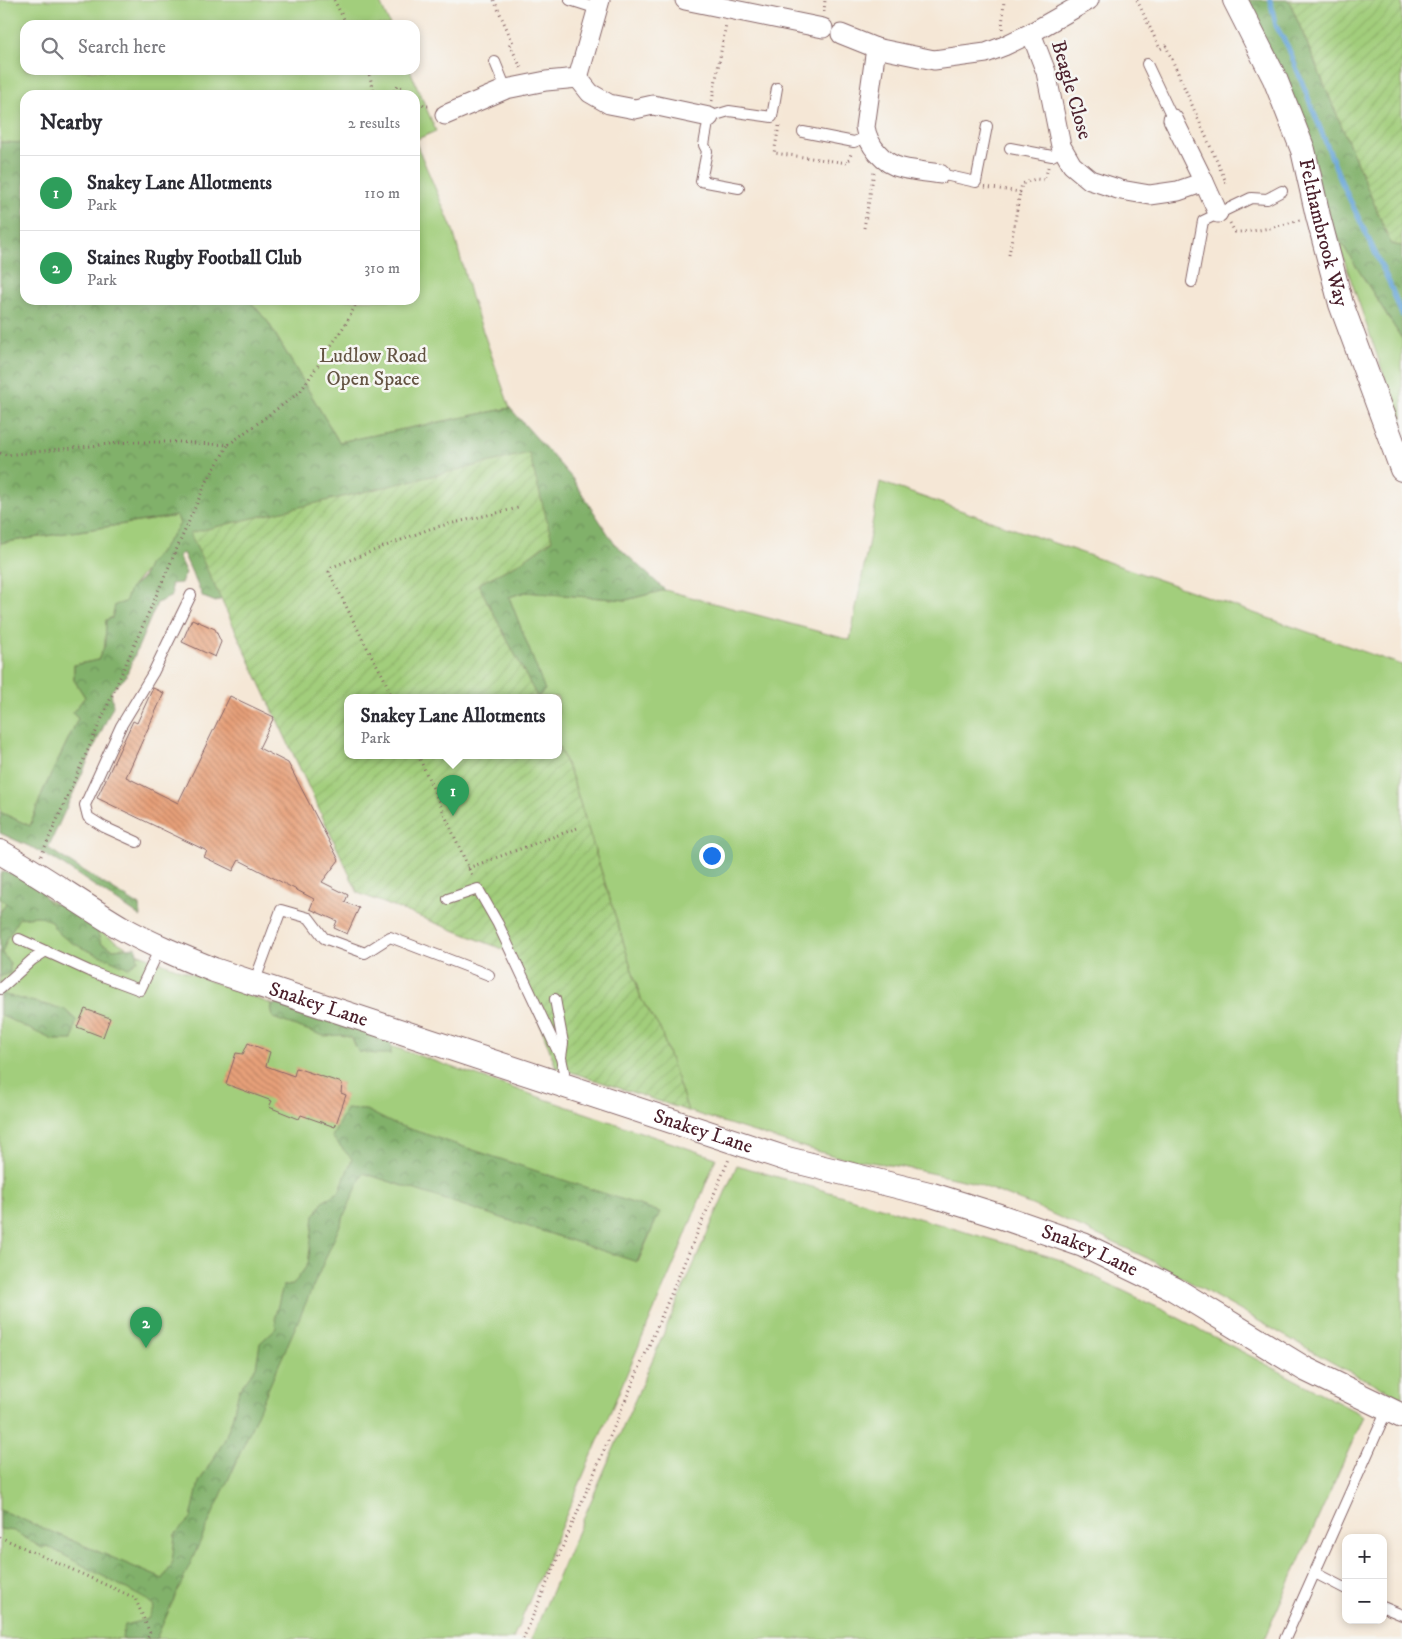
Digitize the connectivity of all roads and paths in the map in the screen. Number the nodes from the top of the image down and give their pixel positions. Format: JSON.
{"nodes":[{"id":1,"x":334,"y":0,"type":"edge"},
{"id":2,"x":494,"y":0,"type":"edge"},
{"id":3,"x":570,"y":0,"type":"edge"},
{"id":4,"x":685,"y":0,"type":"edge"},
{"id":5,"x":1004,"y":0,"type":"edge"},
{"id":6,"x":1089,"y":0,"type":"edge"},
{"id":7,"x":1137,"y":0,"type":"edge"},
{"id":8,"x":1235,"y":0,"type":"edge"},
{"id":9,"x":599,"y":5,"type":"edge"},
{"id":10,"x":738,"y":7,"type":"edge"},
{"id":11,"x":344,"y":20,"type":"edge"},
{"id":12,"x":823,"y":28,"type":"dead end"},
{"id":13,"x":1031,"y":33,"type":"junction"},
{"id":14,"x":841,"y":34,"type":"dead end"},
{"id":15,"x":1004,"y":46,"type":"junction"},
{"id":16,"x":876,"y":48,"type":"junction"},
{"id":17,"x":495,"y":62,"type":"dead end"},
{"id":18,"x":1148,"y":64,"type":"dead end"},
{"id":19,"x":369,"y":75,"type":"edge"},
{"id":20,"x":578,"y":78,"type":"junction"},
{"id":21,"x":528,"y":84,"type":"junction"},
{"id":22,"x":777,"y":88,"type":"dead end"},
{"id":23,"x":506,"y":89,"type":"junction"},
{"id":24,"x":374,"y":90,"type":"edge"},
{"id":25,"x":395,"y":90,"type":"edge"},
{"id":26,"x":405,"y":90,"type":"edge"},
{"id":27,"x":420,"y":102,"type":"edge"},
{"id":28,"x":442,"y":110,"type":"joint"},
{"id":29,"x":709,"y":117,"type":"junction"},
{"id":30,"x":772,"y":117,"type":"junction"},
{"id":31,"x":1173,"y":119,"type":"joint"},
{"id":32,"x":987,"y":126,"type":"dead end"},
{"id":33,"x":804,"y":132,"type":"dead end"},
{"id":34,"x":860,"y":140,"type":"junction"},
{"id":35,"x":1010,"y":148,"type":"dead end"},
{"id":36,"x":1057,"y":153,"type":"junction"},
{"id":37,"x":880,"y":156,"type":"junction"},
{"id":38,"x":940,"y":174,"type":"joint"},
{"id":39,"x":976,"y":182,"type":"junction"},
{"id":40,"x":1206,"y":186,"type":"junction"},
{"id":41,"x":739,"y":188,"type":"dead end"},
{"id":42,"x":1282,"y":191,"type":"dead end"},
{"id":43,"x":1020,"y":192,"type":"junction"},
{"id":44,"x":1221,"y":212,"type":"junction"},
{"id":45,"x":1318,"y":216,"type":"junction"},
{"id":46,"x":864,"y":228,"type":"dead end"},
{"id":47,"x":1009,"y":255,"type":"dead end"},
{"id":48,"x":1192,"y":282,"type":"dead end"},
{"id":49,"x":356,"y":305,"type":"edge"},
{"id":50,"x":228,"y":445,"type":"junction"},
{"id":51,"x":0,"y":453,"type":"edge"},
{"id":52,"x":1402,"y":470,"type":"edge"},
{"id":53,"x":518,"y":508,"type":"dead end"},
{"id":54,"x":191,"y":595,"type":"dead end"},
{"id":55,"x":391,"y":694,"type":"edge"},
{"id":56,"x":420,"y":759,"type":"edge"},
{"id":57,"x":580,"y":827,"type":"dead end"},
{"id":58,"x":137,"y":842,"type":"dead end"},
{"id":59,"x":0,"y":852,"type":"edge"},
{"id":60,"x":42,"y":853,"type":"dead end"},
{"id":61,"x":468,"y":868,"type":"junction"},
{"id":62,"x":478,"y":889,"type":"junction"},
{"id":63,"x":448,"y":900,"type":"dead end"},
{"id":64,"x":19,"y":939,"type":"dead end"},
{"id":65,"x":160,"y":948,"type":"junction"},
{"id":66,"x":46,"y":951,"type":"junction"},
{"id":67,"x":489,"y":975,"type":"dead end"},
{"id":68,"x":254,"y":983,"type":"junction"},
{"id":69,"x":0,"y":989,"type":"edge"},
{"id":70,"x":555,"y":999,"type":"dead end"},
{"id":71,"x":561,"y":1058,"type":"junction"},
{"id":72,"x":562,"y":1085,"type":"junction"},
{"id":73,"x":736,"y":1142,"type":"junction"},
{"id":74,"x":1394,"y":1413,"type":"edge"},
{"id":75,"x":0,"y":1537,"type":"edge"},
{"id":76,"x":1315,"y":1572,"type":"junction"},
{"id":77,"x":1342,"y":1587,"type":"edge"},
{"id":78,"x":1387,"y":1609,"type":"edge"},
{"id":79,"x":1402,"y":1615,"type":"edge"},
{"id":80,"x":147,"y":1639,"type":"edge"},
{"id":81,"x":523,"y":1639,"type":"edge"},
{"id":82,"x":1285,"y":1639,"type":"edge"}],
"edges":[{"from":1,"to":11,"type":"path"},
{"from":2,"to":21,"type":"path"},
{"from":3,"to":9,"type":"lane"},
{"from":4,"to":10,"type":"street"},
{"from":5,"to":15,"type":"path"},
{"from":6,"to":13,"type":"street"},
{"from":7,"to":40,"type":"path"},
{"from":8,"to":45,"type":"street","name":"Felthambrook Way"},
{"from":9,"to":20,"type":"street"},
{"from":10,"to":12,"type":"street"},
{"from":10,"to":29,"type":"path"},
{"from":13,"to":15,"type":"street"},
{"from":13,"to":36,"type":"street","name":"Beagle Close"},
{"from":14,"to":16,"type":"street"},
{"from":15,"to":16,"type":"street"},
{"from":16,"to":34,"type":"street"},
{"from":17,"to":23,"type":"lane"},
{"from":18,"to":31,"type":"lane"},
{"from":19,"to":24,"type":"path"},
{"from":20,"to":21,"type":"street"},
{"from":20,"to":29,"type":"street"},
{"from":21,"to":23,"type":"street"},
{"from":22,"to":30,"type":"lane"},
{"from":23,"to":28,"type":"street"},
{"from":25,"to":26,"type":"path"},
{"from":27,"to":28,"type":"path"},
{"from":29,"to":30,"type":"lane"},
{"from":29,"to":41,"type":"lane"},
{"from":30,"to":34,"type":"path"},
{"from":31,"to":40,"type":"street"},
{"from":32,"to":39,"type":"lane"},
{"from":33,"to":34,"type":"lane"},
{"from":34,"to":37,"type":"street"},
{"from":35,"to":36,"type":"lane"},
{"from":36,"to":40,"type":"street","name":"Beagle Close"},
{"from":36,"to":43,"type":"path"},
{"from":37,"to":38,"type":"street"},
{"from":37,"to":46,"type":"path"},
{"from":38,"to":39,"type":"lane"},
{"from":39,"to":43,"type":"path"},
{"from":40,"to":44,"type":"street"},
{"from":42,"to":44,"type":"lane"},
{"from":43,"to":47,"type":"path"},
{"from":44,"to":45,"type":"path"},
{"from":44,"to":48,"type":"lane"},
{"from":45,"to":52,"type":"street","name":"Felthambrook Way"},
{"from":49,"to":50,"type":"path"},
{"from":50,"to":51,"type":"path"},
{"from":50,"to":60,"type":"path"},
{"from":53,"to":55,"type":"path"},
{"from":54,"to":58,"type":"lane"},
{"from":56,"to":61,"type":"path"},
{"from":57,"to":61,"type":"path"},
{"from":59,"to":65,"type":"street","name":"Snakey Lane"},
{"from":61,"to":62,"type":"path"},
{"from":62,"to":63,"type":"lane"},
{"from":62,"to":71,"type":"lane"},
{"from":64,"to":66,"type":"lane"},
{"from":65,"to":66,"type":"lane"},
{"from":65,"to":68,"type":"street","name":"Snakey Lane"},
{"from":66,"to":69,"type":"lane"},
{"from":67,"to":68,"type":"lane"},
{"from":68,"to":72,"type":"street","name":"Snakey Lane"},
{"from":70,"to":71,"type":"lane"},
{"from":71,"to":72,"type":"lane"},
{"from":72,"to":73,"type":"street","name":"Snakey Lane"},
{"from":73,"to":74,"type":"street","name":"Snakey Lane"},
{"from":73,"to":81,"type":"path"},
{"from":74,"to":76,"type":"lane"},
{"from":75,"to":80,"type":"path"},
{"from":76,"to":77,"type":"lane"},
{"from":76,"to":82,"type":"lane"},
{"from":78,"to":79,"type":"lane"}]}
